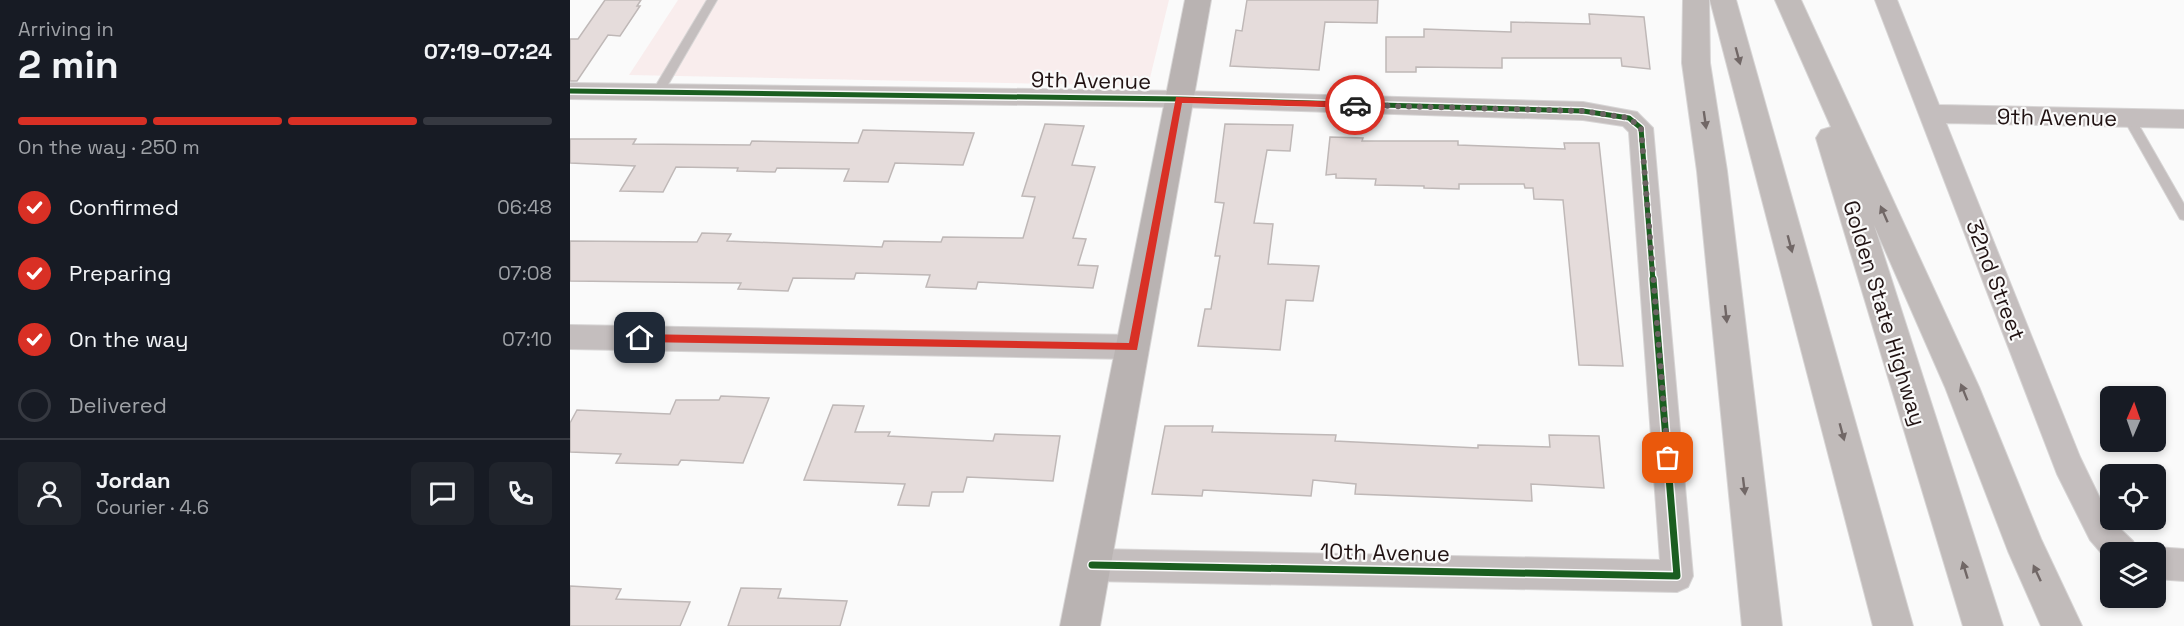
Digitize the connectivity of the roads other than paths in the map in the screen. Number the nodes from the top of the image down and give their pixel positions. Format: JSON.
{"nodes":[{"id":1,"x":712,"y":0,"type":"edge"},
{"id":2,"x":1198,"y":0,"type":"edge"},
{"id":3,"x":1696,"y":0,"type":"edge"},
{"id":4,"x":1723,"y":0,"type":"edge"},
{"id":5,"x":1788,"y":0,"type":"edge"},
{"id":6,"x":1886,"y":0,"type":"edge"},
{"id":7,"x":570,"y":91,"type":"edge"},
{"id":8,"x":658,"y":92,"type":"junction"},
{"id":9,"x":1179,"y":99,"type":"junction"},
{"id":10,"x":1930,"y":114,"type":"junction"},
{"id":11,"x":2129,"y":118,"type":"junction"},
{"id":12,"x":2184,"y":119,"type":"edge"},
{"id":13,"x":2184,"y":216,"type":"edge"},
{"id":14,"x":570,"y":337,"type":"edge"},
{"id":15,"x":1133,"y":347,"type":"junction"},
{"id":16,"x":2112,"y":542,"type":"edge"},
{"id":17,"x":2166,"y":564,"type":"edge"},
{"id":18,"x":1092,"y":565,"type":"junction"},
{"id":19,"x":2184,"y":565,"type":"edge"},
{"id":20,"x":1677,"y":576,"type":"joint"},
{"id":21,"x":1080,"y":626,"type":"edge"},
{"id":22,"x":1762,"y":626,"type":"edge"},
{"id":23,"x":1893,"y":626,"type":"edge"},
{"id":24,"x":1983,"y":626,"type":"edge"},
{"id":25,"x":2062,"y":626,"type":"edge"}],
"edges":[{"from":1,"to":8,"type":"lane"},
{"from":2,"to":9,"type":"main road"},
{"from":3,"to":22,"type":"highway","one_way":true},
{"from":4,"to":23,"type":"highway","one_way":true},
{"from":24,"to":5,"type":"highway","name":"Golden State Highway","one_way":true},
{"from":25,"to":5,"type":"highway","one_way":true},
{"from":6,"to":10,"type":"street","name":"32nd Street"},
{"from":7,"to":8,"type":"street","name":"9th Avenue"},
{"from":8,"to":9,"type":"street","name":"9th Avenue"},
{"from":9,"to":15,"type":"main road"},
{"from":9,"to":20,"type":"street","name":"9th Avenue"},
{"from":10,"to":11,"type":"street","name":"9th Avenue"},
{"from":10,"to":16,"type":"street","name":"32nd Street"},
{"from":11,"to":12,"type":"street","name":"9th Avenue"},
{"from":11,"to":13,"type":"lane"},
{"from":14,"to":15,"type":"street"},
{"from":15,"to":18,"type":"main road"},
{"from":17,"to":19,"type":"street"},
{"from":18,"to":20,"type":"street","name":"10th Avenue"},
{"from":18,"to":21,"type":"main road"}]}
